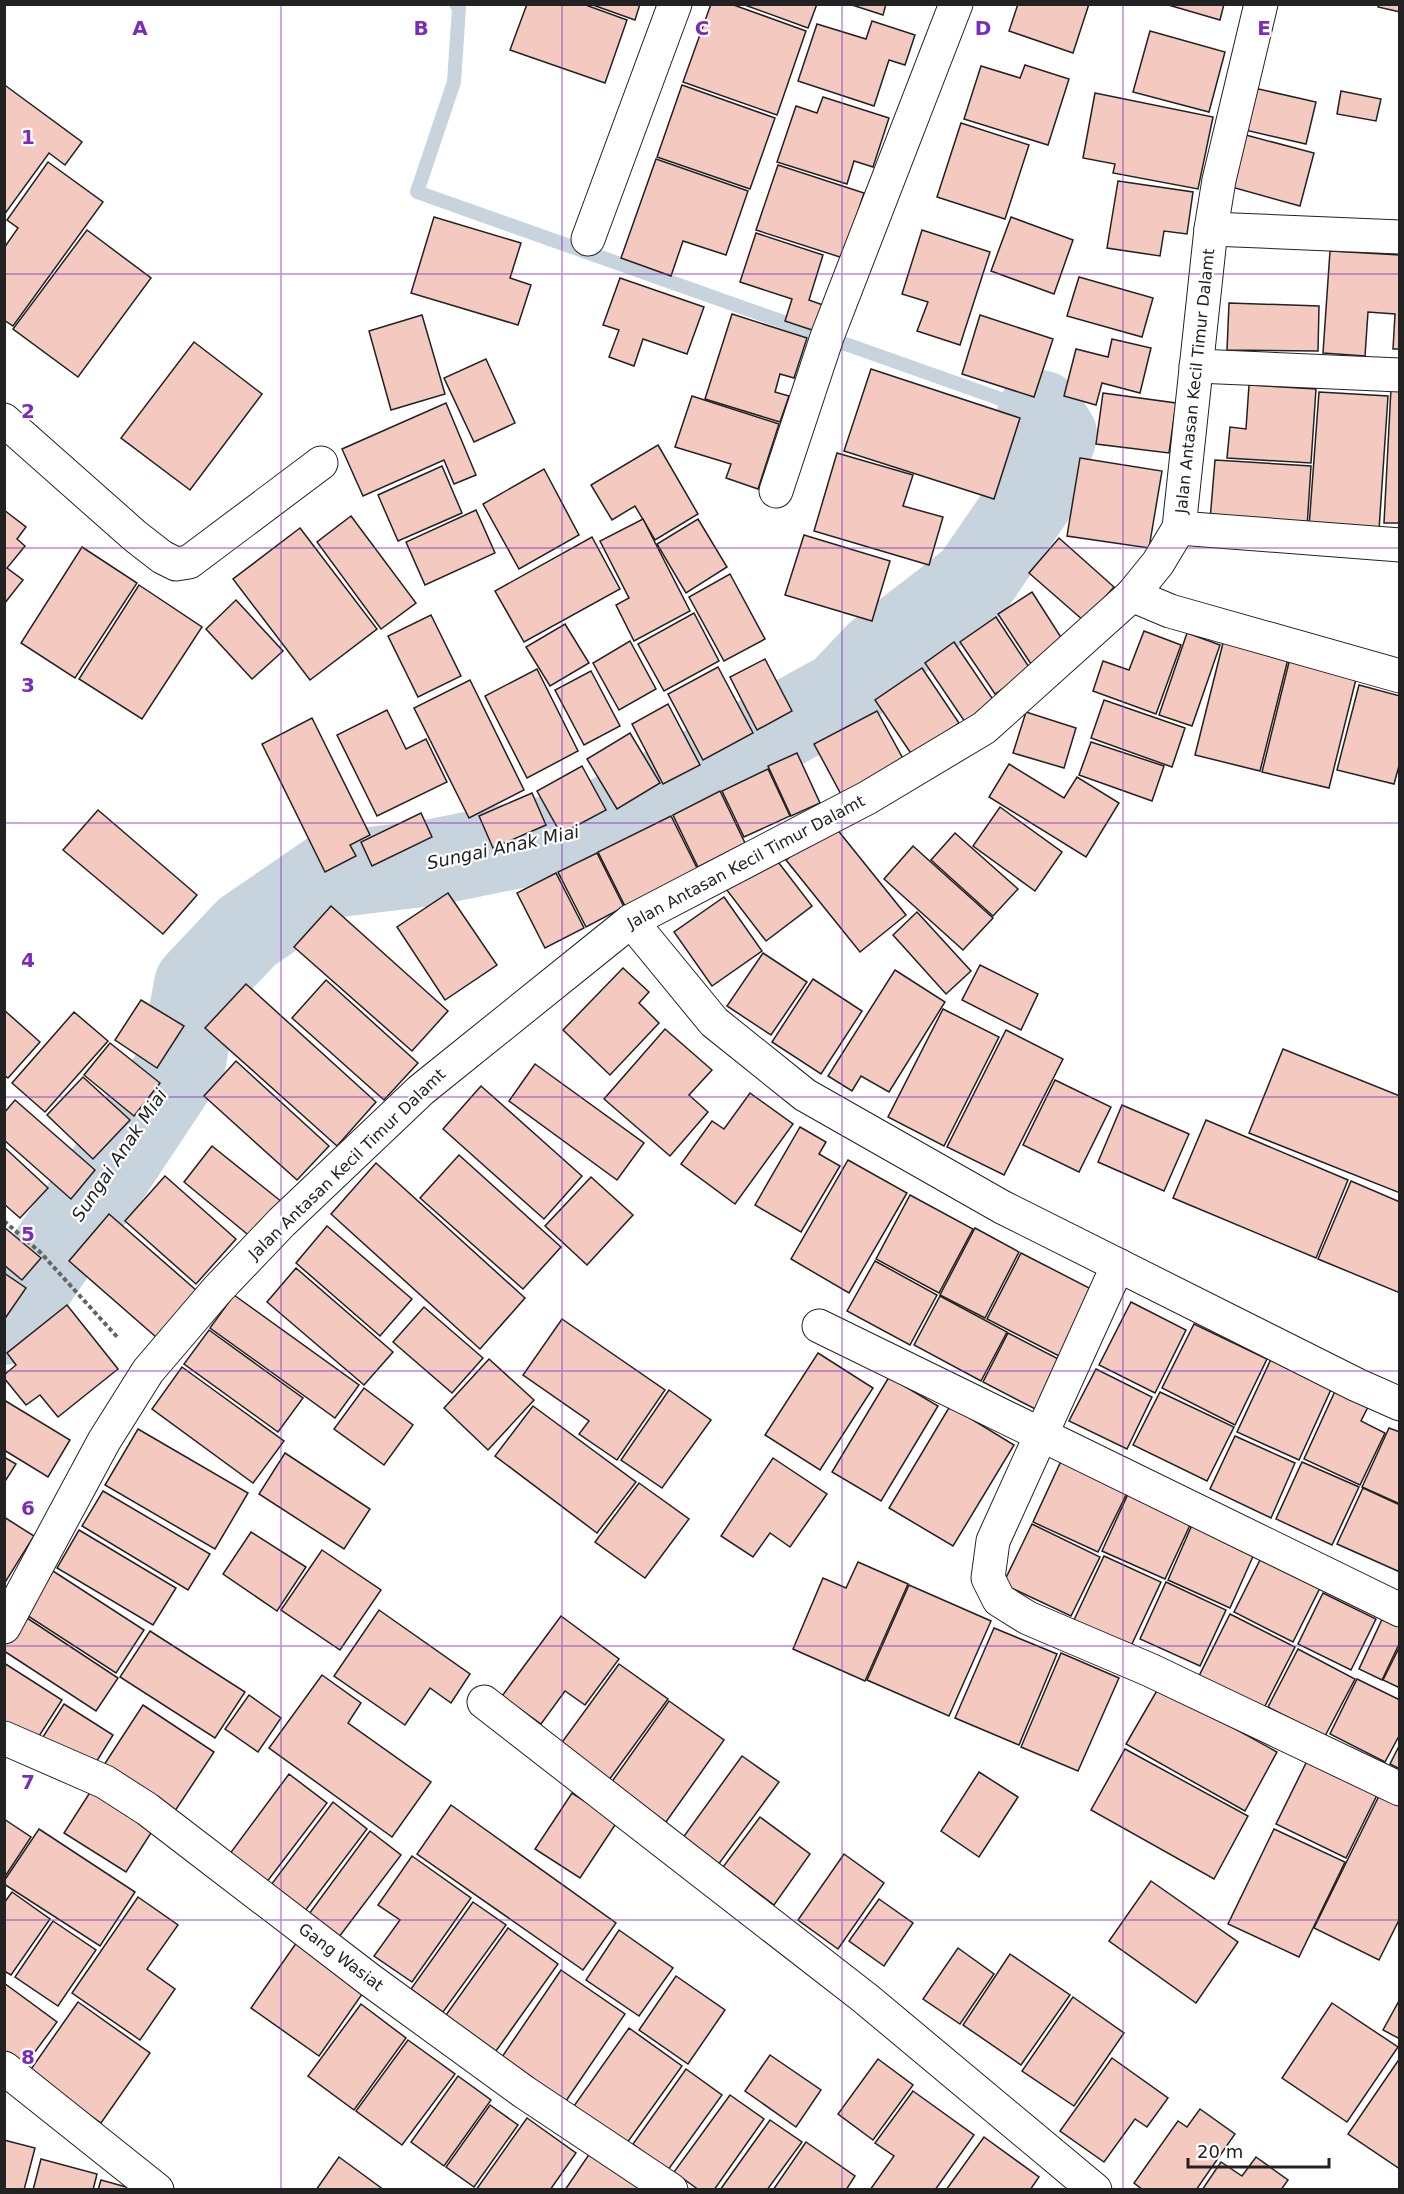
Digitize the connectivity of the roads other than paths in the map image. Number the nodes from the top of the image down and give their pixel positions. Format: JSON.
{"nodes":[{"id":1,"x":675,"y":4,"type":"edge"},
{"id":2,"x":956,"y":4,"type":"edge"},
{"id":3,"x":1261,"y":4,"type":"edge"},
{"id":4,"x":1211,"y":229,"type":"junction"},
{"id":5,"x":1400,"y":237,"type":"edge"},
{"id":6,"x":588,"y":239,"type":"dead end"},
{"id":7,"x":1196,"y":366,"type":"junction"},
{"id":8,"x":1400,"y":375,"type":"edge"},
{"id":9,"x":4,"y":420,"type":"edge"},
{"id":10,"x":321,"y":463,"type":"dead end"},
{"id":11,"x":776,"y":491,"type":"dead end"},
{"id":12,"x":1179,"y":528,"type":"junction"},
{"id":13,"x":1400,"y":545,"type":"edge"},
{"id":14,"x":1158,"y":563,"type":"junction"},
{"id":15,"x":1132,"y":595,"type":"junction"},
{"id":16,"x":1170,"y":611,"type":"junction"},
{"id":17,"x":1400,"y":676,"type":"edge"},
{"id":18,"x":631,"y":921,"type":"junction"},
{"id":19,"x":1118,"y":1265,"type":"junction"},
{"id":20,"x":819,"y":1326,"type":"dead end"},
{"id":21,"x":1400,"y":1404,"type":"edge"},
{"id":22,"x":1040,"y":1435,"type":"junction"},
{"id":23,"x":1400,"y":1610,"type":"edge"},
{"id":24,"x":4,"y":1627,"type":"edge"},
{"id":25,"x":484,"y":1702,"type":"dead end"},
{"id":26,"x":4,"y":1738,"type":"edge"},
{"id":27,"x":1400,"y":1789,"type":"edge"},
{"id":28,"x":4,"y":2068,"type":"edge"},
{"id":29,"x":157,"y":2190,"type":"edge"},
{"id":30,"x":671,"y":2190,"type":"edge"},
{"id":31,"x":1095,"y":2190,"type":"edge"}],
"edges":[{"from":1,"to":6,"type":"street"},
{"from":2,"to":11,"type":"street"},
{"from":3,"to":4,"type":"street","name":"Jalan Antasan Kecil Timur Dalamt"},
{"from":4,"to":5,"type":"street"},
{"from":4,"to":7,"type":"street","name":"Jalan Antasan Kecil Timur Dalamt"},
{"from":7,"to":8,"type":"street"},
{"from":7,"to":12,"type":"street","name":"Jalan Antasan Kecil Timur Dalamt"},
{"from":9,"to":10,"type":"street"},
{"from":12,"to":13,"type":"street"},
{"from":12,"to":14,"type":"street","name":"Jalan Antasan Kecil Timur Dalamt"},
{"from":14,"to":15,"type":"street","name":"Jalan Antasan Kecil Timur Dalamt"},
{"from":14,"to":16,"type":"street"},
{"from":15,"to":16,"type":"street"},
{"from":15,"to":18,"type":"street","name":"Jalan Antasan Kecil Timur Dalamt"},
{"from":16,"to":17,"type":"street"},
{"from":18,"to":19,"type":"street"},
{"from":18,"to":24,"type":"street","name":"Jalan Antasan Kecil Timur Dalamt"},
{"from":19,"to":21,"type":"street"},
{"from":19,"to":22,"type":"street"},
{"from":20,"to":22,"type":"street"},
{"from":22,"to":23,"type":"street"},
{"from":22,"to":27,"type":"street"},
{"from":25,"to":31,"type":"street"},
{"from":26,"to":30,"type":"street","name":"Gang Wasiat"},
{"from":28,"to":29,"type":"street"}]}
